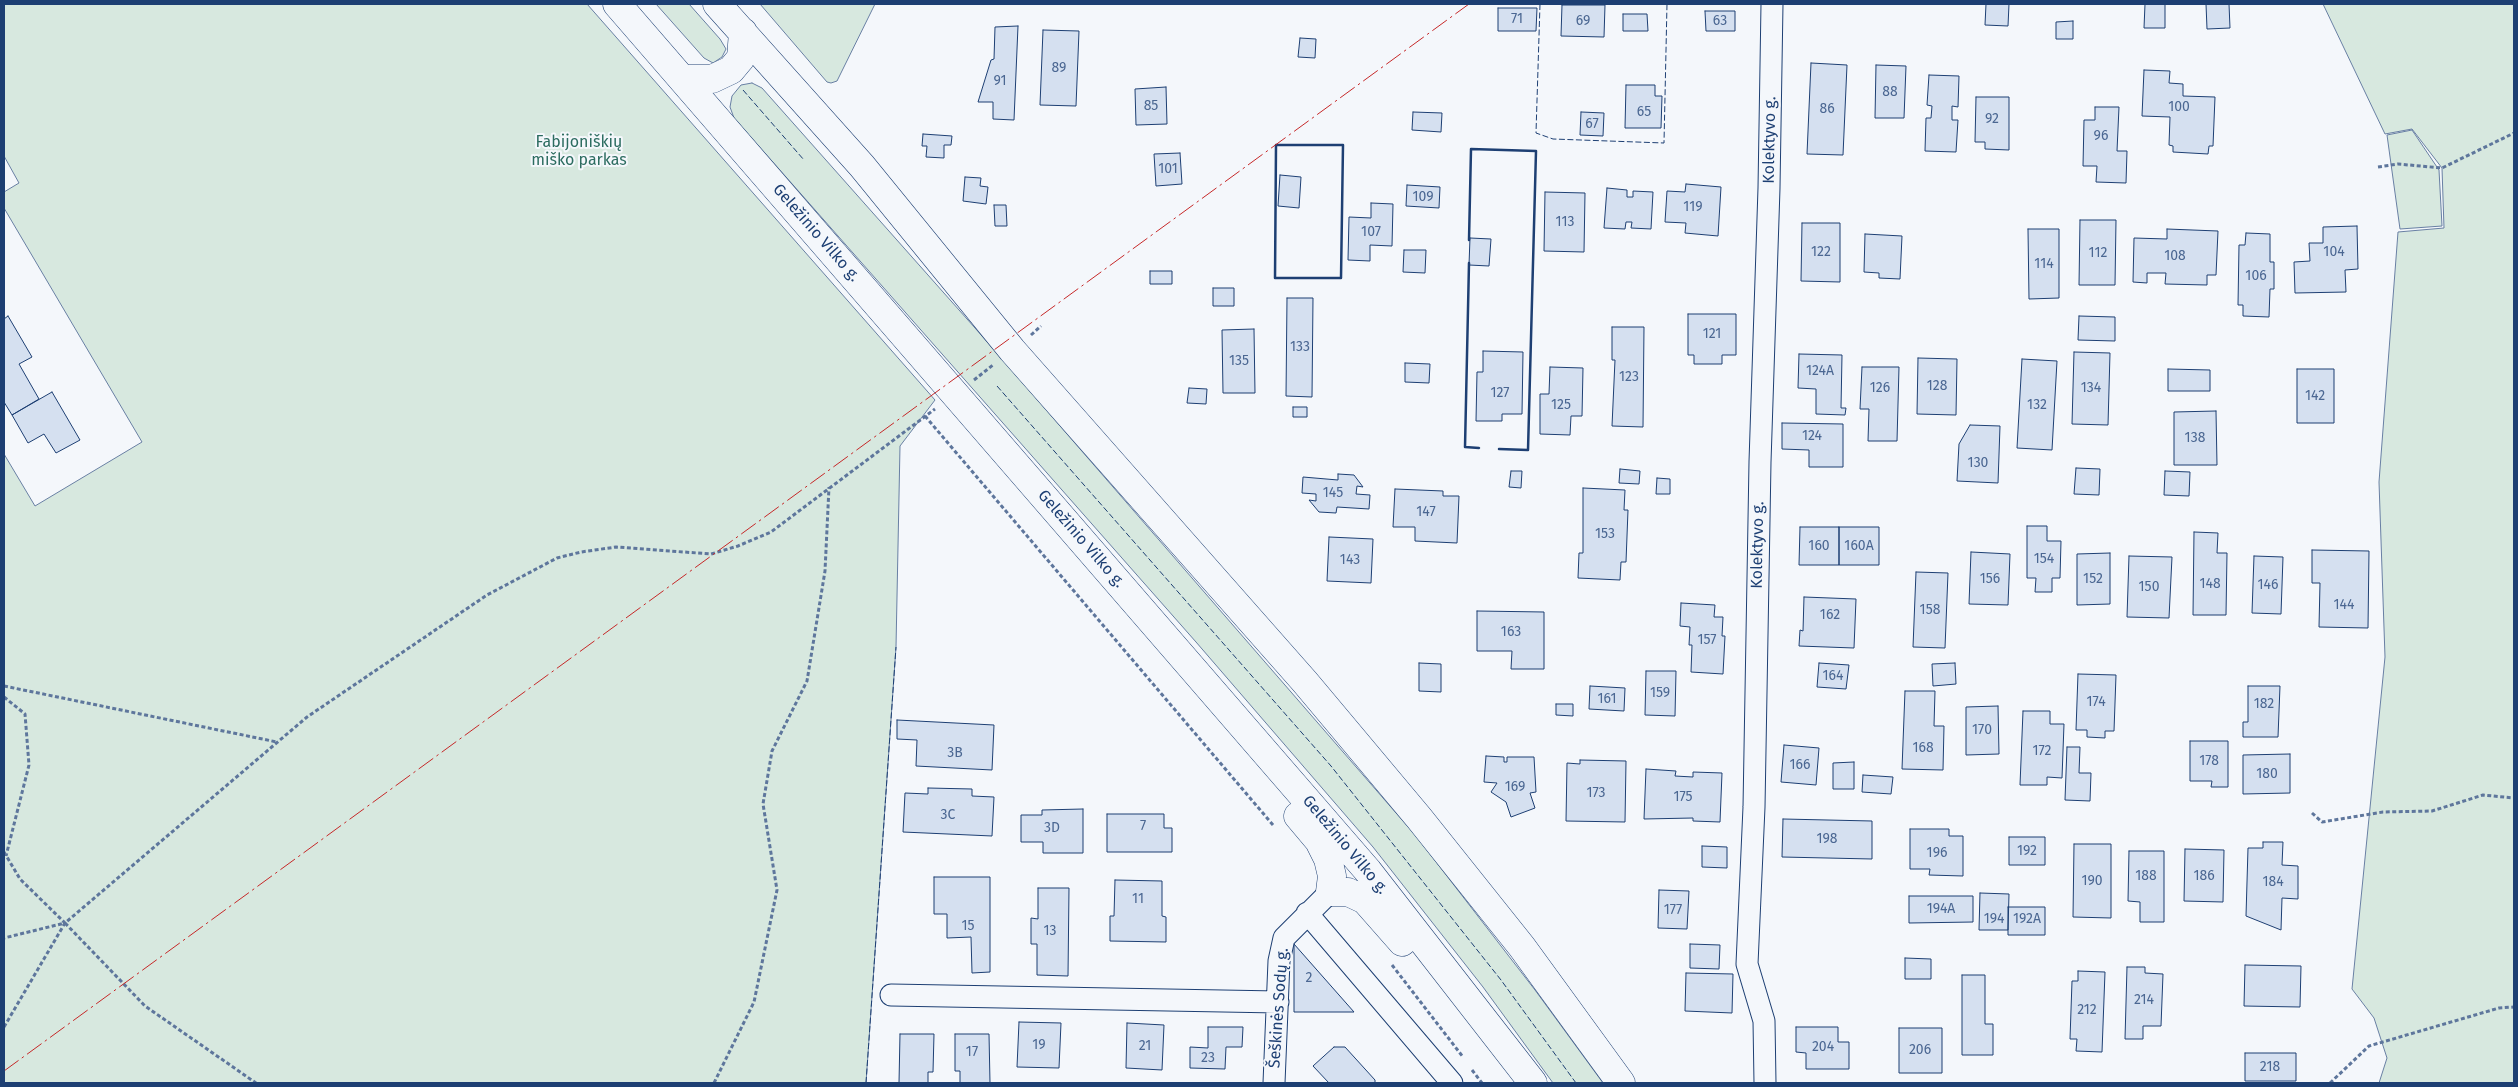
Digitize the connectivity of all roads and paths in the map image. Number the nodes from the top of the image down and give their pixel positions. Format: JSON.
{"nodes":[{"id":1,"x":617,"y":4,"type":"edge"},
{"id":2,"x":717,"y":4,"type":"edge"},
{"id":3,"x":1772,"y":4,"type":"edge"},
{"id":4,"x":743,"y":32,"type":"junction"},
{"id":5,"x":683,"y":79,"type":"junction"},
{"id":6,"x":2514,"y":132,"type":"edge"},
{"id":7,"x":2378,"y":167,"type":"dead end"},
{"id":8,"x":1041,"y":326,"type":"dead end"},
{"id":9,"x":1012,"y":350,"type":"junction"},
{"id":10,"x":955,"y":395,"type":"junction"},
{"id":11,"x":925,"y":416,"type":"junction"},
{"id":12,"x":830,"y":486,"type":"junction"},
{"id":13,"x":4,"y":686,"type":"edge"},
{"id":14,"x":4,"y":697,"type":"edge"},
{"id":15,"x":1239,"y":721,"type":"junction"},
{"id":16,"x":278,"y":742,"type":"junction"},
{"id":17,"x":2514,"y":798,"type":"edge"},
{"id":18,"x":2312,"y":814,"type":"dead end"},
{"id":19,"x":1278,"y":832,"type":"dead end"},
{"id":20,"x":5,"y":854,"type":"edge"},
{"id":21,"x":1330,"y":892,"type":"junction"},
{"id":22,"x":1307,"y":913,"type":"junction"},
{"id":23,"x":65,"y":923,"type":"junction"},
{"id":24,"x":4,"y":938,"type":"edge"},
{"id":25,"x":1391,"y":964,"type":"dead end"},
{"id":26,"x":891,"y":995,"type":"dead end"},
{"id":27,"x":1278,"y":1002,"type":"junction"},
{"id":28,"x":2514,"y":1007,"type":"edge"},
{"id":29,"x":1478,"y":1012,"type":"junction"},
{"id":30,"x":4,"y":1027,"type":"edge"},
{"id":31,"x":1464,"y":1060,"type":"dead end"},
{"id":32,"x":1470,"y":1067,"type":"dead end"},
{"id":33,"x":256,"y":1083,"type":"edge"},
{"id":34,"x":714,"y":1083,"type":"edge"},
{"id":35,"x":1274,"y":1083,"type":"edge"},
{"id":36,"x":1452,"y":1083,"type":"edge"},
{"id":37,"x":1482,"y":1083,"type":"edge"},
{"id":38,"x":1533,"y":1083,"type":"edge"},
{"id":39,"x":1621,"y":1083,"type":"edge"},
{"id":40,"x":1765,"y":1083,"type":"edge"},
{"id":41,"x":2330,"y":1083,"type":"edge"}],
"edges":[{"from":1,"to":5,"type":"highway","name":"Geležinio Vilko g."},
{"from":2,"to":4,"type":"highway"},
{"from":3,"to":40,"type":"street","name":"Kolektyvo g."},
{"from":4,"to":5,"type":"highway"},
{"from":4,"to":9,"type":"highway"},
{"from":5,"to":10,"type":"highway","name":"Geležinio Vilko g."},
{"from":6,"to":7,"type":"path"},
{"from":8,"to":9,"type":"path"},
{"from":9,"to":10,"type":"path"},
{"from":9,"to":39,"type":"highway"},
{"from":10,"to":11,"type":"path"},
{"from":10,"to":15,"type":"highway","name":"Geležinio Vilko g."},
{"from":11,"to":12,"type":"path"},
{"from":11,"to":19,"type":"path"},
{"from":12,"to":16,"type":"path"},
{"from":12,"to":34,"type":"path"},
{"from":13,"to":16,"type":"path"},
{"from":14,"to":20,"type":"path"},
{"from":15,"to":21,"type":"highway"},
{"from":15,"to":29,"type":"highway","name":"Geležinio Vilko g."},
{"from":16,"to":23,"type":"path"},
{"from":17,"to":18,"type":"path"},
{"from":20,"to":23,"type":"path"},
{"from":21,"to":22,"type":"street","name":"Šeškinės Sodų g."},
{"from":21,"to":29,"type":"highway"},
{"from":22,"to":27,"type":"street","name":"Šeškinės Sodų g."},
{"from":22,"to":36,"type":"street"},
{"from":23,"to":24,"type":"path"},
{"from":23,"to":30,"type":"path"},
{"from":23,"to":33,"type":"path"},
{"from":25,"to":31,"type":"path"},
{"from":26,"to":27,"type":"street"},
{"from":27,"to":35,"type":"street","name":"Šeškinės Sodų g."},
{"from":28,"to":41,"type":"path"},
{"from":29,"to":38,"type":"highway","name":"Geležinio Vilko g."},
{"from":32,"to":37,"type":"path"}]}
